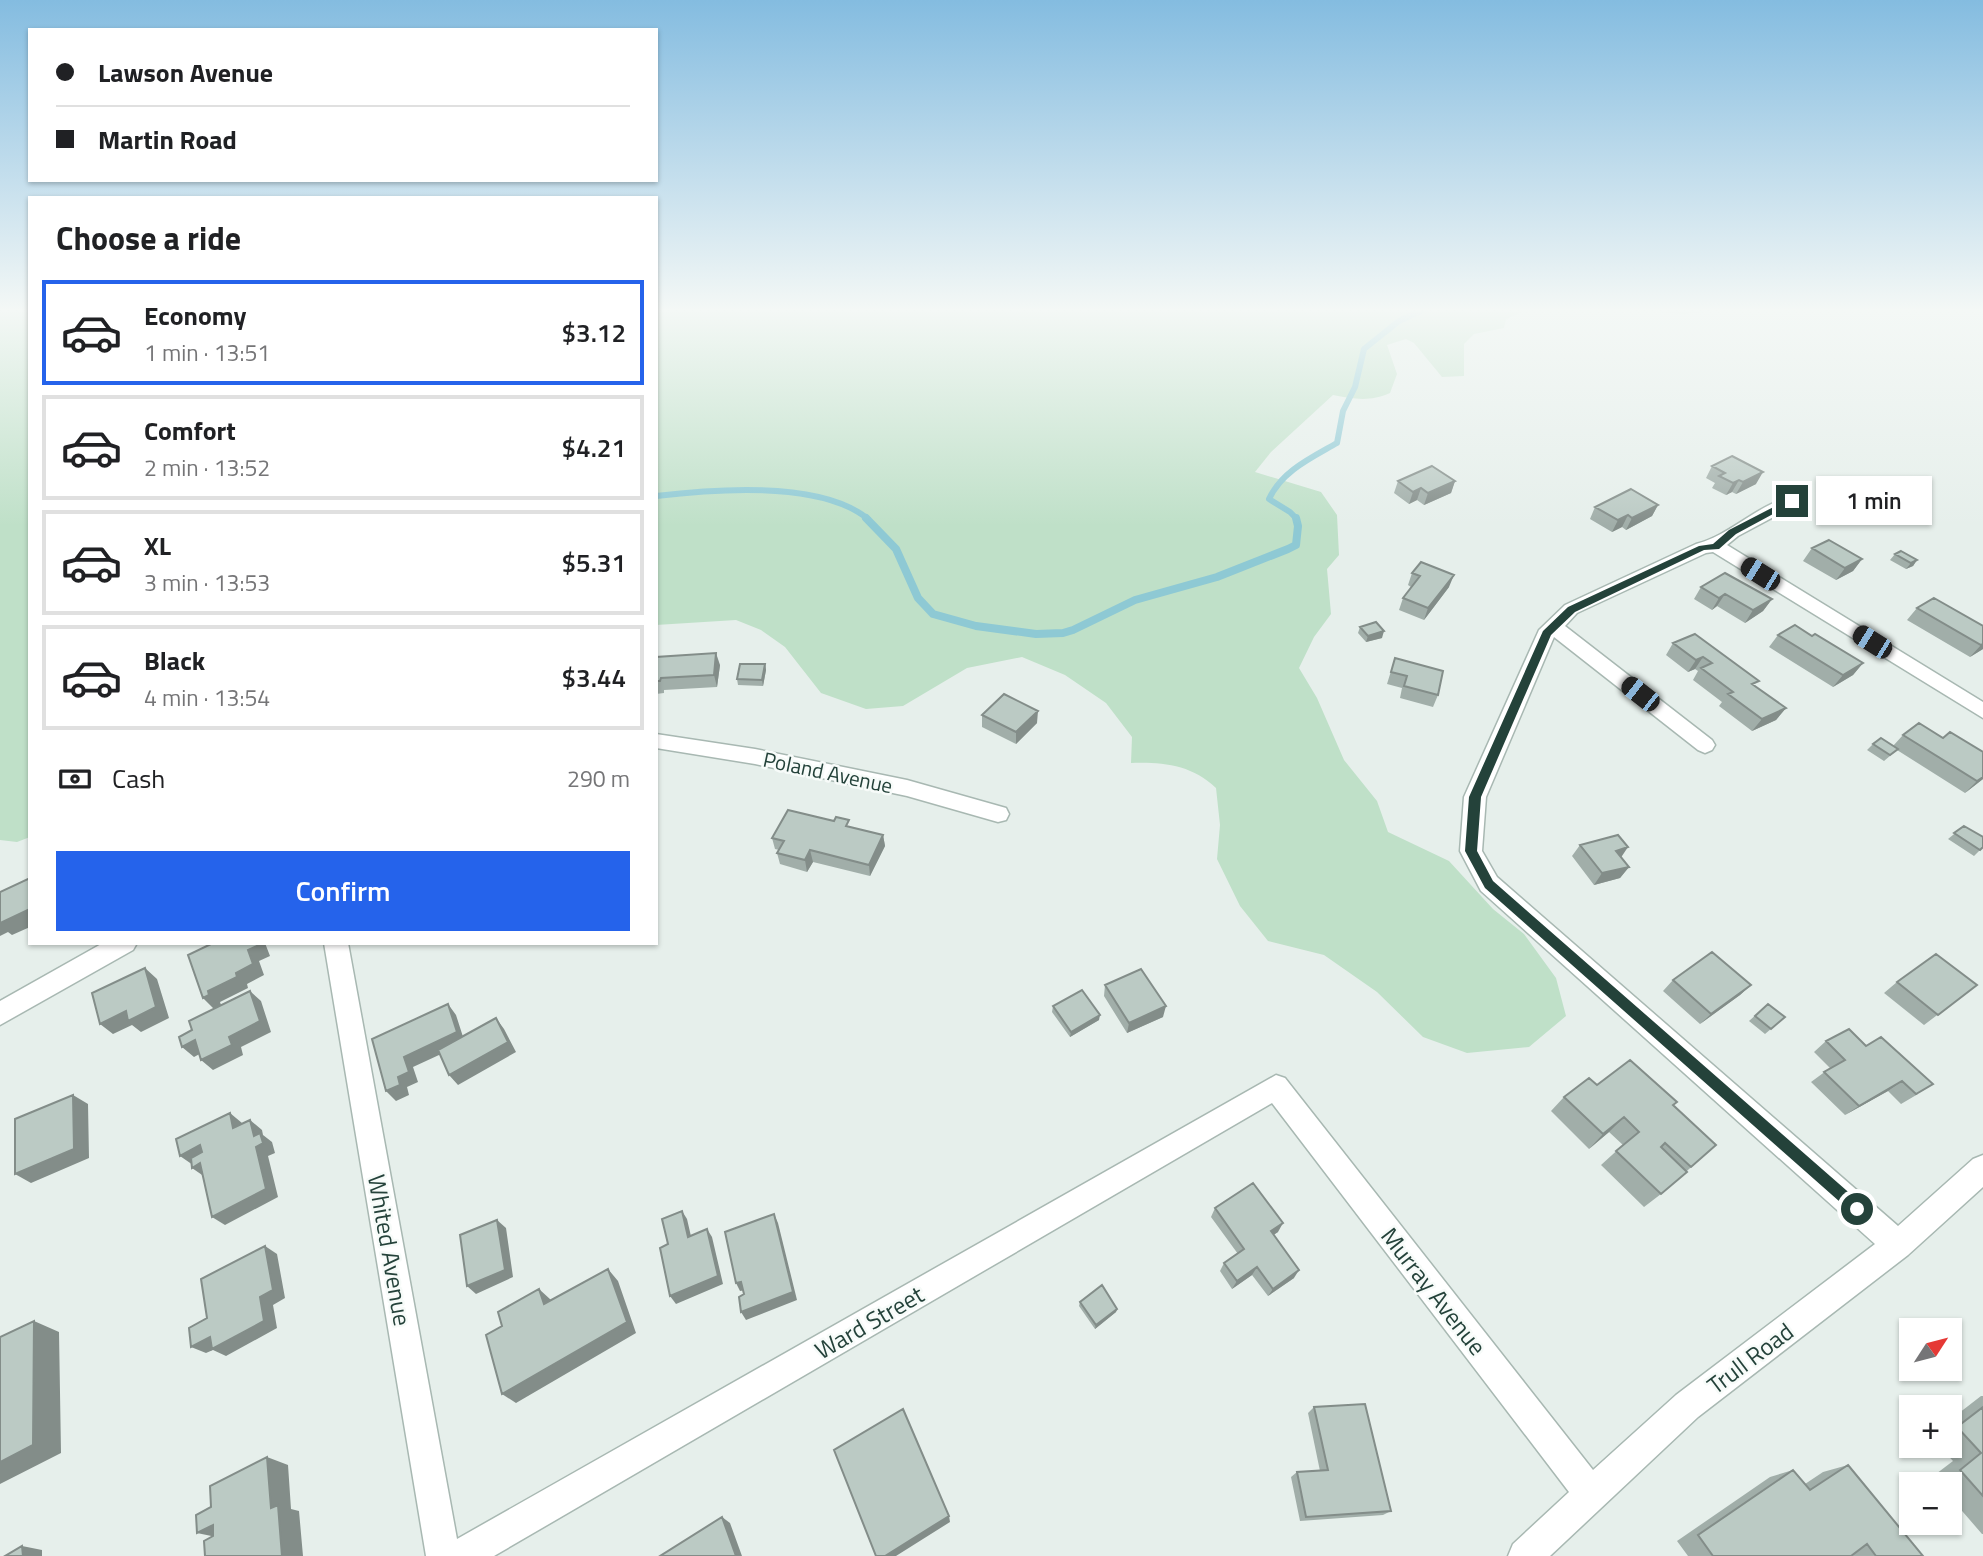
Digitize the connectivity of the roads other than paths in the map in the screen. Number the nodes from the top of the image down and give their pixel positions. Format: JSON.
{"nodes":[{"id":1,"x":1792,"y":501,"type":"dead end"},
{"id":2,"x":1716,"y":547,"type":"junction"},
{"id":3,"x":1553,"y":627,"type":"junction"},
{"id":4,"x":1983,"y":711,"type":"edge"},
{"id":5,"x":658,"y":741,"type":"edge"},
{"id":6,"x":1705,"y":745,"type":"dead end"},
{"id":7,"x":998,"y":814,"type":"dead end"},
{"id":8,"x":121,"y":945,"type":"edge"},
{"id":9,"x":336,"y":945,"type":"edge"},
{"id":10,"x":0,"y":1014,"type":"edge"},
{"id":11,"x":1276,"y":1087,"type":"joint"},
{"id":12,"x":1983,"y":1170,"type":"edge"},
{"id":13,"x":1898,"y":1245,"type":"junction"},
{"id":14,"x":1591,"y":1494,"type":"junction"},
{"id":15,"x":443,"y":1556,"type":"edge"},
{"id":16,"x":461,"y":1556,"type":"edge"},
{"id":17,"x":1525,"y":1556,"type":"edge"}],
"edges":[{"from":1,"to":2,"type":"street"},
{"from":2,"to":3,"type":"street"},
{"from":2,"to":4,"type":"street"},
{"from":3,"to":6,"type":"street"},
{"from":3,"to":13,"type":"street"},
{"from":5,"to":7,"type":"street","name":"Poland Avenue"},
{"from":8,"to":10,"type":"street"},
{"from":9,"to":15,"type":"street","name":"Whited Avenue"},
{"from":11,"to":14,"type":"street","name":"Murray Avenue"},
{"from":11,"to":16,"type":"street","name":"Ward Street"},
{"from":12,"to":13,"type":"street","name":"Trull Road"},
{"from":13,"to":14,"type":"street","name":"Trull Road"},
{"from":14,"to":17,"type":"street","name":"Trull Road"}]}
